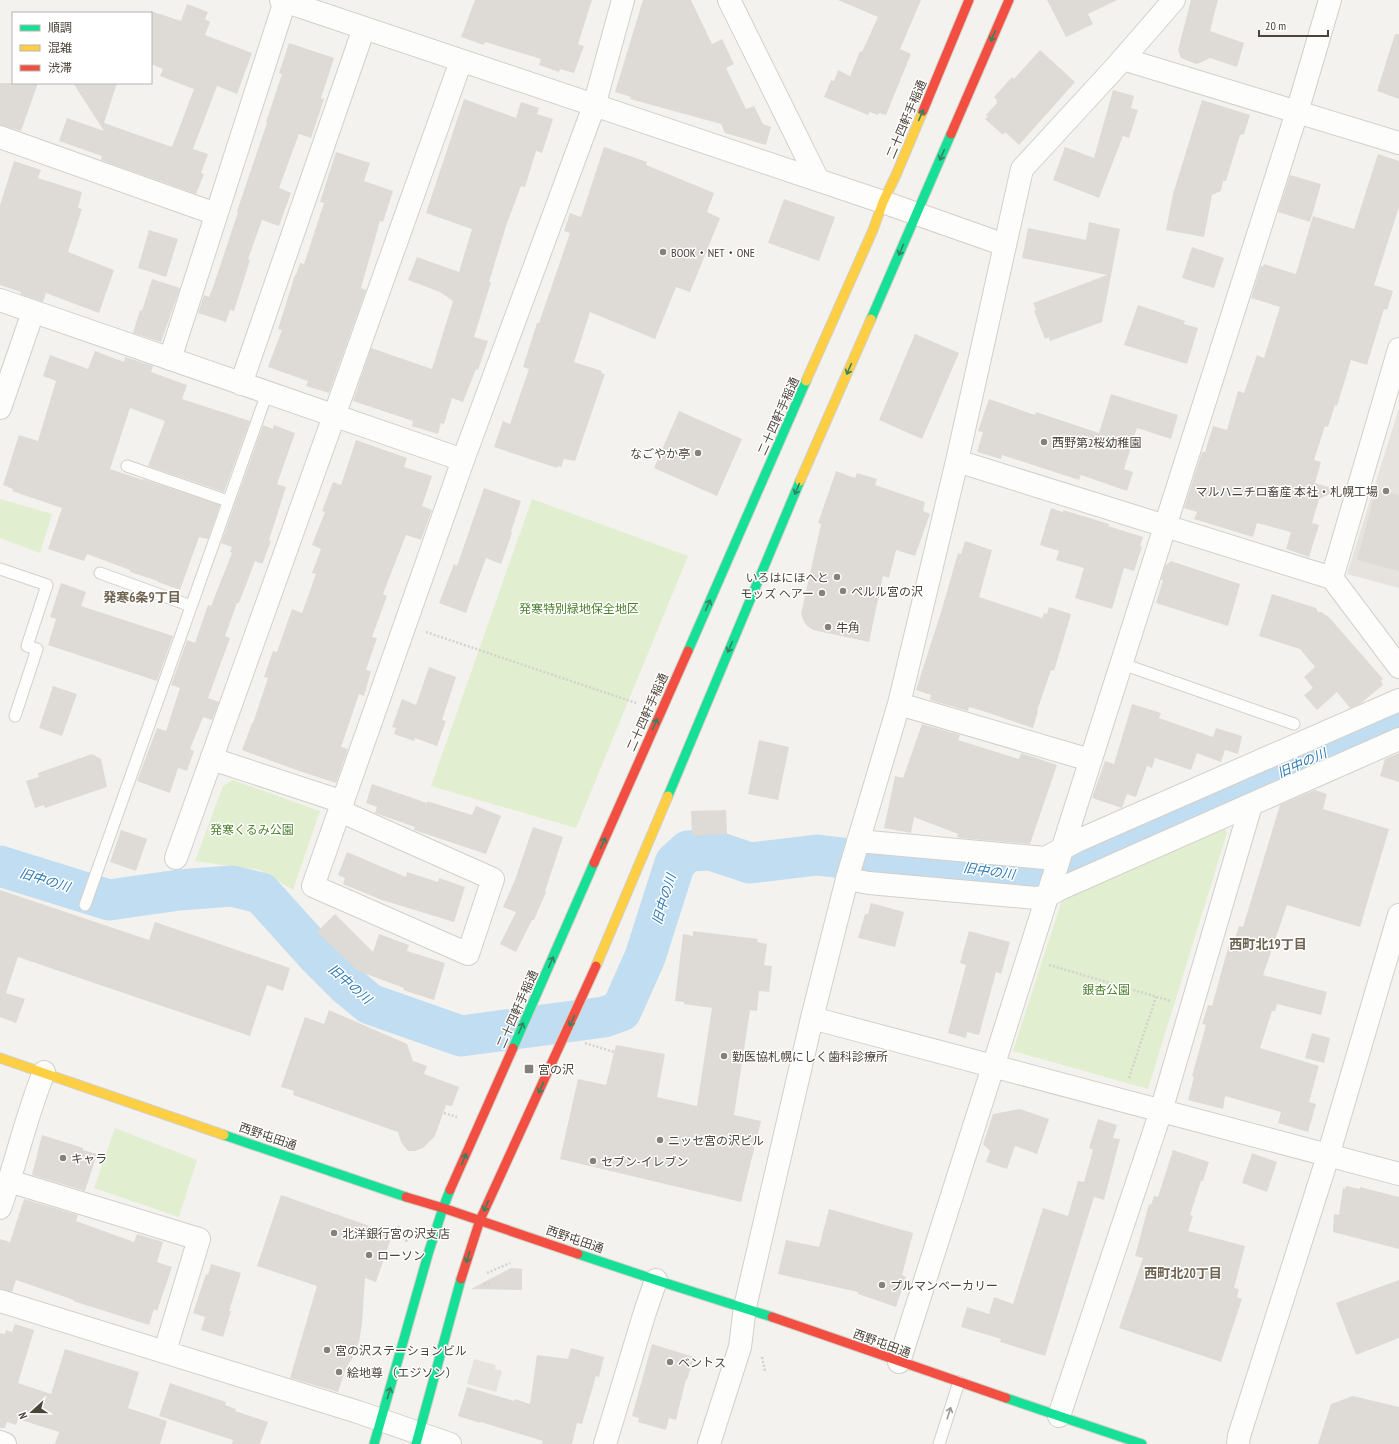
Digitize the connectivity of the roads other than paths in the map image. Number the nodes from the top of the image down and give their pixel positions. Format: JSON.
{"nodes":[{"id":1,"x":623,"y":0,"type":"edge"},
{"id":2,"x":728,"y":0,"type":"edge"},
{"id":3,"x":969,"y":0,"type":"edge"},
{"id":4,"x":1009,"y":0,"type":"edge"},
{"id":5,"x":1174,"y":0,"type":"edge"},
{"id":6,"x":1330,"y":0,"type":"edge"},
{"id":7,"x":291,"y":2,"type":"edge"},
{"id":8,"x":364,"y":28,"type":"junction"},
{"id":9,"x":1123,"y":59,"type":"junction"},
{"id":10,"x":461,"y":61,"type":"junction"},
{"id":11,"x":594,"y":106,"type":"junction"},
{"id":12,"x":1297,"y":112,"type":"junction"},
{"id":13,"x":0,"y":137,"type":"edge"},
{"id":14,"x":1399,"y":143,"type":"edge"},
{"id":15,"x":818,"y":180,"type":"junction"},
{"id":16,"x":883,"y":202,"type":"junction"},
{"id":17,"x":216,"y":214,"type":"junction"},
{"id":18,"x":917,"y":214,"type":"junction"},
{"id":19,"x":1005,"y":245,"type":"junction"},
{"id":20,"x":0,"y":300,"type":"edge"},
{"id":21,"x":33,"y":312,"type":"junction"},
{"id":22,"x":1399,"y":349,"type":"edge"},
{"id":23,"x":170,"y":359,"type":"junction"},
{"id":24,"x":241,"y":384,"type":"junction"},
{"id":25,"x":267,"y":392,"type":"junction"},
{"id":26,"x":0,"y":408,"type":"edge"},
{"id":27,"x":334,"y":416,"type":"junction"},
{"id":28,"x":463,"y":460,"type":"junction"},
{"id":29,"x":957,"y":460,"type":"junction"},
{"id":30,"x":127,"y":466,"type":"dead end"},
{"id":31,"x":228,"y":501,"type":"junction"},
{"id":32,"x":1165,"y":527,"type":"junction"},
{"id":33,"x":0,"y":569,"type":"edge"},
{"id":34,"x":100,"y":573,"type":"dead end"},
{"id":35,"x":1332,"y":578,"type":"junction"},
{"id":36,"x":191,"y":606,"type":"junction"},
{"id":37,"x":1120,"y":666,"type":"junction"},
{"id":38,"x":1399,"y":667,"type":"edge"},
{"id":39,"x":1399,"y":700,"type":"edge"},
{"id":40,"x":899,"y":704,"type":"junction"},
{"id":41,"x":15,"y":716,"type":"dead end"},
{"id":42,"x":1294,"y":724,"type":"dead end"},
{"id":43,"x":1399,"y":739,"type":"edge"},
{"id":44,"x":212,"y":759,"type":"junction"},
{"id":45,"x":1090,"y":760,"type":"junction"},
{"id":46,"x":1251,"y":805,"type":"junction"},
{"id":47,"x":341,"y":806,"type":"junction"},
{"id":48,"x":857,"y":844,"type":"junction"},
{"id":49,"x":1060,"y":853,"type":"junction"},
{"id":50,"x":176,"y":858,"type":"dead end"},
{"id":51,"x":848,"y":875,"type":"junction"},
{"id":52,"x":1049,"y":890,"type":"junction"},
{"id":53,"x":85,"y":905,"type":"dead end"},
{"id":54,"x":1399,"y":915,"type":"edge"},
{"id":55,"x":812,"y":1018,"type":"junction"},
{"id":56,"x":0,"y":1058,"type":"edge"},
{"id":57,"x":993,"y":1067,"type":"junction"},
{"id":58,"x":44,"y":1072,"type":"junction"},
{"id":59,"x":1161,"y":1111,"type":"junction"},
{"id":60,"x":1328,"y":1156,"type":"junction"},
{"id":61,"x":1399,"y":1174,"type":"edge"},
{"id":62,"x":9,"y":1181,"type":"junction"},
{"id":63,"x":0,"y":1208,"type":"edge"},
{"id":64,"x":443,"y":1208,"type":"junction"},
{"id":65,"x":480,"y":1220,"type":"junction"},
{"id":66,"x":656,"y":1280,"type":"junction"},
{"id":67,"x":1,"y":1302,"type":"edge"},
{"id":68,"x":745,"y":1307,"type":"junction"},
{"id":69,"x":165,"y":1351,"type":"junction"},
{"id":70,"x":899,"y":1362,"type":"junction"},
{"id":71,"x":959,"y":1382,"type":"junction"},
{"id":72,"x":1059,"y":1416,"type":"junction"},
{"id":73,"x":381,"y":1420,"type":"junction"},
{"id":74,"x":418,"y":1439,"type":"edge"},
{"id":75,"x":0,"y":1442,"type":"edge"},
{"id":76,"x":5,"y":1444,"type":"edge"},
{"id":77,"x":374,"y":1444,"type":"edge"},
{"id":78,"x":450,"y":1444,"type":"edge"},
{"id":79,"x":605,"y":1444,"type":"edge"},
{"id":80,"x":709,"y":1444,"type":"edge"},
{"id":81,"x":939,"y":1444,"type":"edge"},
{"id":82,"x":1142,"y":1444,"type":"edge"},
{"id":83,"x":1238,"y":1444,"type":"edge"}],
"edges":[{"from":1,"to":11,"type":"street"},
{"from":2,"to":15,"type":"street"},
{"from":16,"to":3,"type":"street","name":"二十四軒手稲通","one_way":true},
{"from":4,"to":18,"type":"street","one_way":true},
{"from":5,"to":9,"type":"street"},
{"from":6,"to":12,"type":"street"},
{"from":7,"to":8,"type":"street"},
{"from":7,"to":17,"type":"street"},
{"from":8,"to":10,"type":"street"},
{"from":8,"to":24,"type":"street"},
{"from":9,"to":12,"type":"street"},
{"from":9,"to":19,"type":"street"},
{"from":10,"to":11,"type":"street"},
{"from":10,"to":27,"type":"street"},
{"from":11,"to":15,"type":"street"},
{"from":11,"to":28,"type":"street"},
{"from":12,"to":14,"type":"street"},
{"from":12,"to":32,"type":"street"},
{"from":13,"to":17,"type":"street"},
{"from":15,"to":16,"type":"street"},
{"from":16,"to":18,"type":"street"},
{"from":64,"to":16,"type":"street","name":"二十四軒手稲通","one_way":true},
{"from":17,"to":23,"type":"street"},
{"from":18,"to":19,"type":"street"},
{"from":18,"to":65,"type":"street","one_way":true},
{"from":19,"to":29,"type":"street"},
{"from":20,"to":21,"type":"street"},
{"from":21,"to":23,"type":"street"},
{"from":21,"to":26,"type":"street"},
{"from":22,"to":35,"type":"street"},
{"from":23,"to":24,"type":"street"},
{"from":24,"to":25,"type":"street"},
{"from":25,"to":27,"type":"street"},
{"from":25,"to":31,"type":"lane"},
{"from":27,"to":28,"type":"street"},
{"from":27,"to":44,"type":"street"},
{"from":28,"to":47,"type":"street"},
{"from":29,"to":32,"type":"street"},
{"from":29,"to":40,"type":"street"},
{"from":30,"to":31,"type":"lane"},
{"from":31,"to":36,"type":"lane"},
{"from":32,"to":35,"type":"street"},
{"from":32,"to":37,"type":"street"},
{"from":33,"to":41,"type":"lane"},
{"from":34,"to":36,"type":"lane"},
{"from":35,"to":38,"type":"street"},
{"from":36,"to":53,"type":"lane"},
{"from":37,"to":42,"type":"lane"},
{"from":37,"to":45,"type":"street"},
{"from":39,"to":49,"type":"street"},
{"from":40,"to":45,"type":"street"},
{"from":40,"to":48,"type":"street"},
{"from":43,"to":46,"type":"street"},
{"from":44,"to":47,"type":"street"},
{"from":44,"to":50,"type":"street"},
{"from":45,"to":49,"type":"street"},
{"from":46,"to":52,"type":"street"},
{"from":46,"to":59,"type":"street"},
{"from":47,"to":47,"type":"street"},
{"from":48,"to":49,"type":"street"},
{"from":48,"to":51,"type":"street"},
{"from":49,"to":52,"type":"street"},
{"from":51,"to":52,"type":"street"},
{"from":51,"to":55,"type":"street"},
{"from":52,"to":57,"type":"street"},
{"from":54,"to":60,"type":"street"},
{"from":55,"to":57,"type":"street"},
{"from":55,"to":68,"type":"street"},
{"from":56,"to":58,"type":"street","name":"西野屯田通"},
{"from":57,"to":59,"type":"street"},
{"from":57,"to":70,"type":"street"},
{"from":58,"to":62,"type":"street"},
{"from":58,"to":64,"type":"street","name":"西野屯田通"},
{"from":59,"to":60,"type":"street"},
{"from":59,"to":72,"type":"street"},
{"from":60,"to":61,"type":"street"},
{"from":60,"to":83,"type":"street"},
{"from":62,"to":63,"type":"street"},
{"from":62,"to":69,"type":"street"},
{"from":64,"to":65,"type":"street","name":"西野屯田通"},
{"from":73,"to":64,"type":"street","name":"二十四軒手稲通","one_way":true},
{"from":65,"to":66,"type":"street","name":"西野屯田通"},
{"from":65,"to":74,"type":"street","one_way":true},
{"from":66,"to":68,"type":"street","name":"西野屯田通"},
{"from":66,"to":79,"type":"street"},
{"from":67,"to":69,"type":"street"},
{"from":68,"to":70,"type":"street","name":"西野屯田通"},
{"from":68,"to":80,"type":"street"},
{"from":69,"to":73,"type":"street"},
{"from":70,"to":71,"type":"street","name":"西野屯田通"},
{"from":71,"to":72,"type":"street","name":"西野屯田通"},
{"from":81,"to":71,"type":"lane","one_way":true},
{"from":72,"to":82,"type":"street","name":"西野屯田通"},
{"from":73,"to":74,"type":"street"},
{"from":73,"to":77,"type":"street","name":"二十四軒手稲通"},
{"from":74,"to":78,"type":"street"},
{"from":75,"to":76,"type":"street"}]}
